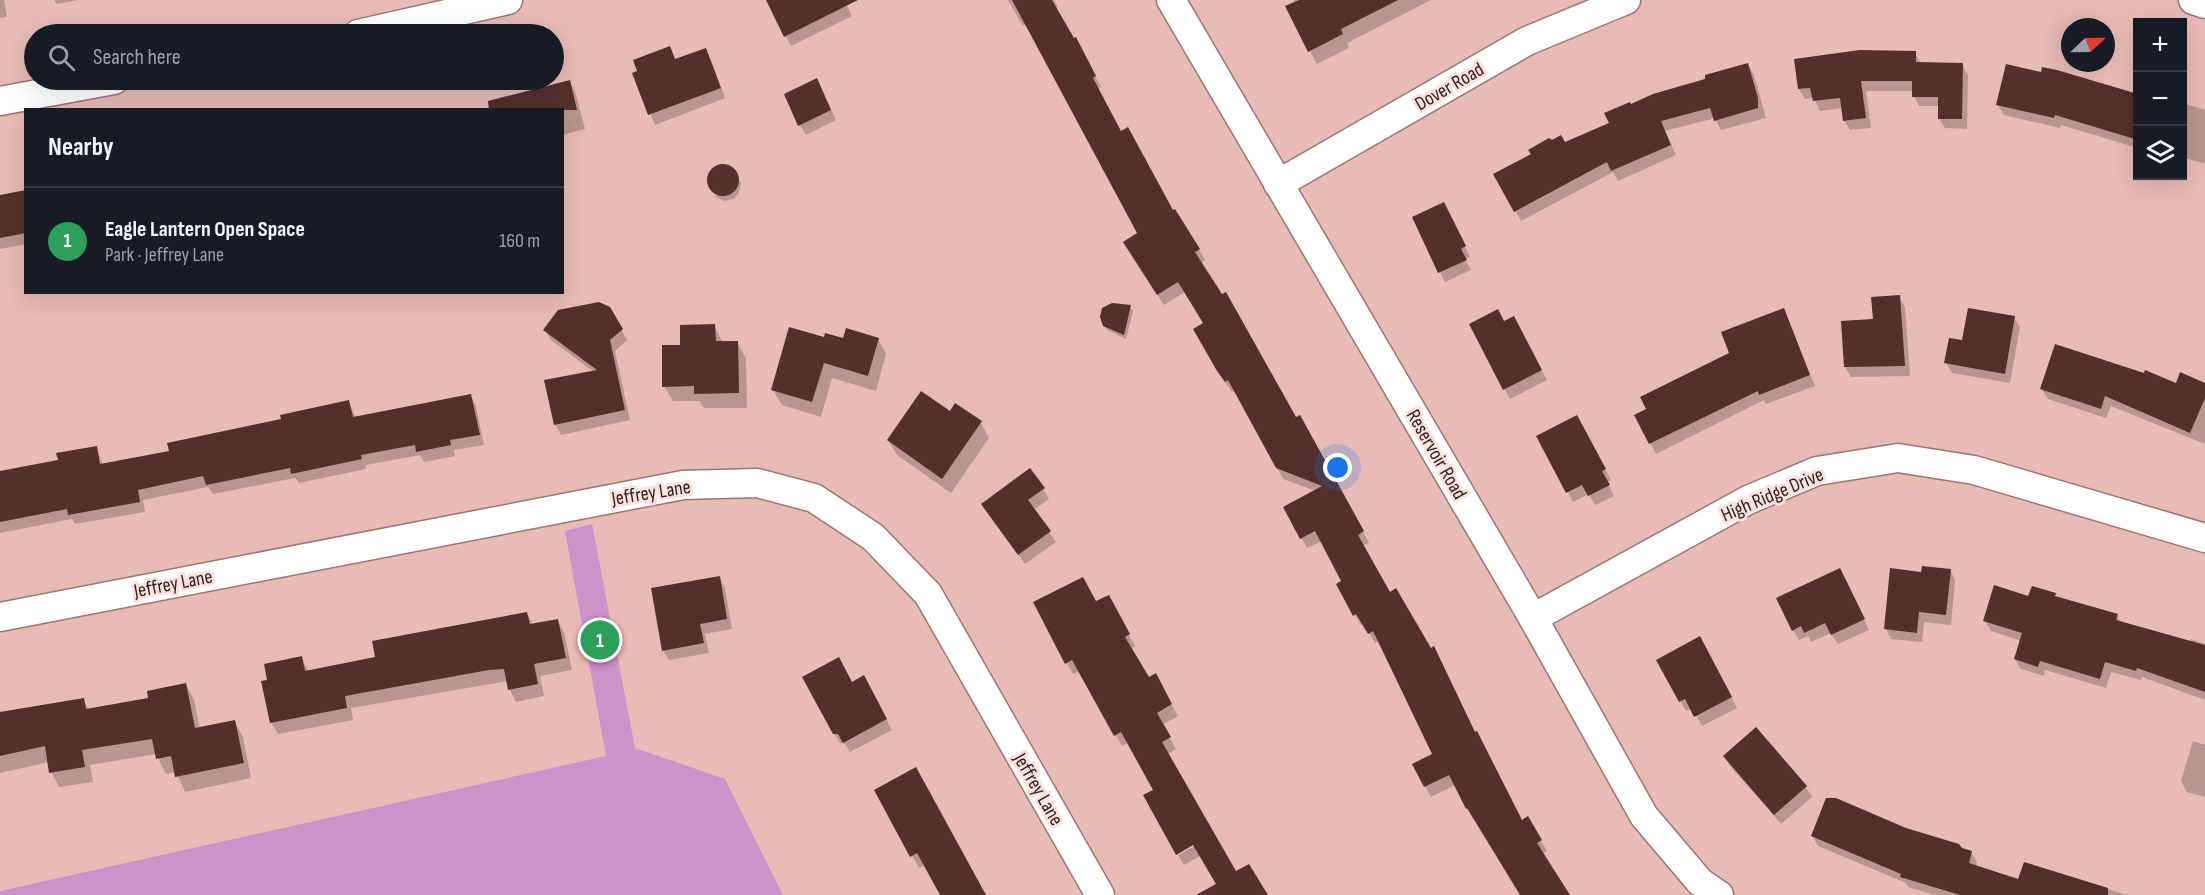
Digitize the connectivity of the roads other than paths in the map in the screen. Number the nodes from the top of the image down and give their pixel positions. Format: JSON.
{"nodes":[{"id":1,"x":508,"y":0,"type":"edge"},
{"id":2,"x":1171,"y":0,"type":"edge"},
{"id":3,"x":1626,"y":0,"type":"edge"},
{"id":4,"x":2193,"y":0,"type":"edge"},
{"id":5,"x":2205,"y":4,"type":"edge"},
{"id":6,"x":402,"y":24,"type":"edge"},
{"id":7,"x":57,"y":90,"type":"edge"},
{"id":8,"x":0,"y":100,"type":"edge"},
{"id":9,"x":1278,"y":184,"type":"junction"},
{"id":10,"x":2205,"y":538,"type":"edge"},
{"id":11,"x":0,"y":617,"type":"edge"},
{"id":12,"x":1533,"y":618,"type":"junction"},
{"id":13,"x":1100,"y":895,"type":"edge"},
{"id":14,"x":1719,"y":895,"type":"edge"}],
"edges":[{"from":1,"to":6,"type":"street"},
{"from":2,"to":9,"type":"street","name":"Reservoir Road"},
{"from":3,"to":9,"type":"street","name":"Dover Road"},
{"from":4,"to":5,"type":"street"},
{"from":7,"to":8,"type":"street"},
{"from":9,"to":12,"type":"street","name":"Reservoir Road"},
{"from":10,"to":12,"type":"street","name":"High Ridge Drive"},
{"from":11,"to":13,"type":"street","name":"Jeffrey Lane"},
{"from":12,"to":14,"type":"street","name":"Reservoir Road"}]}
